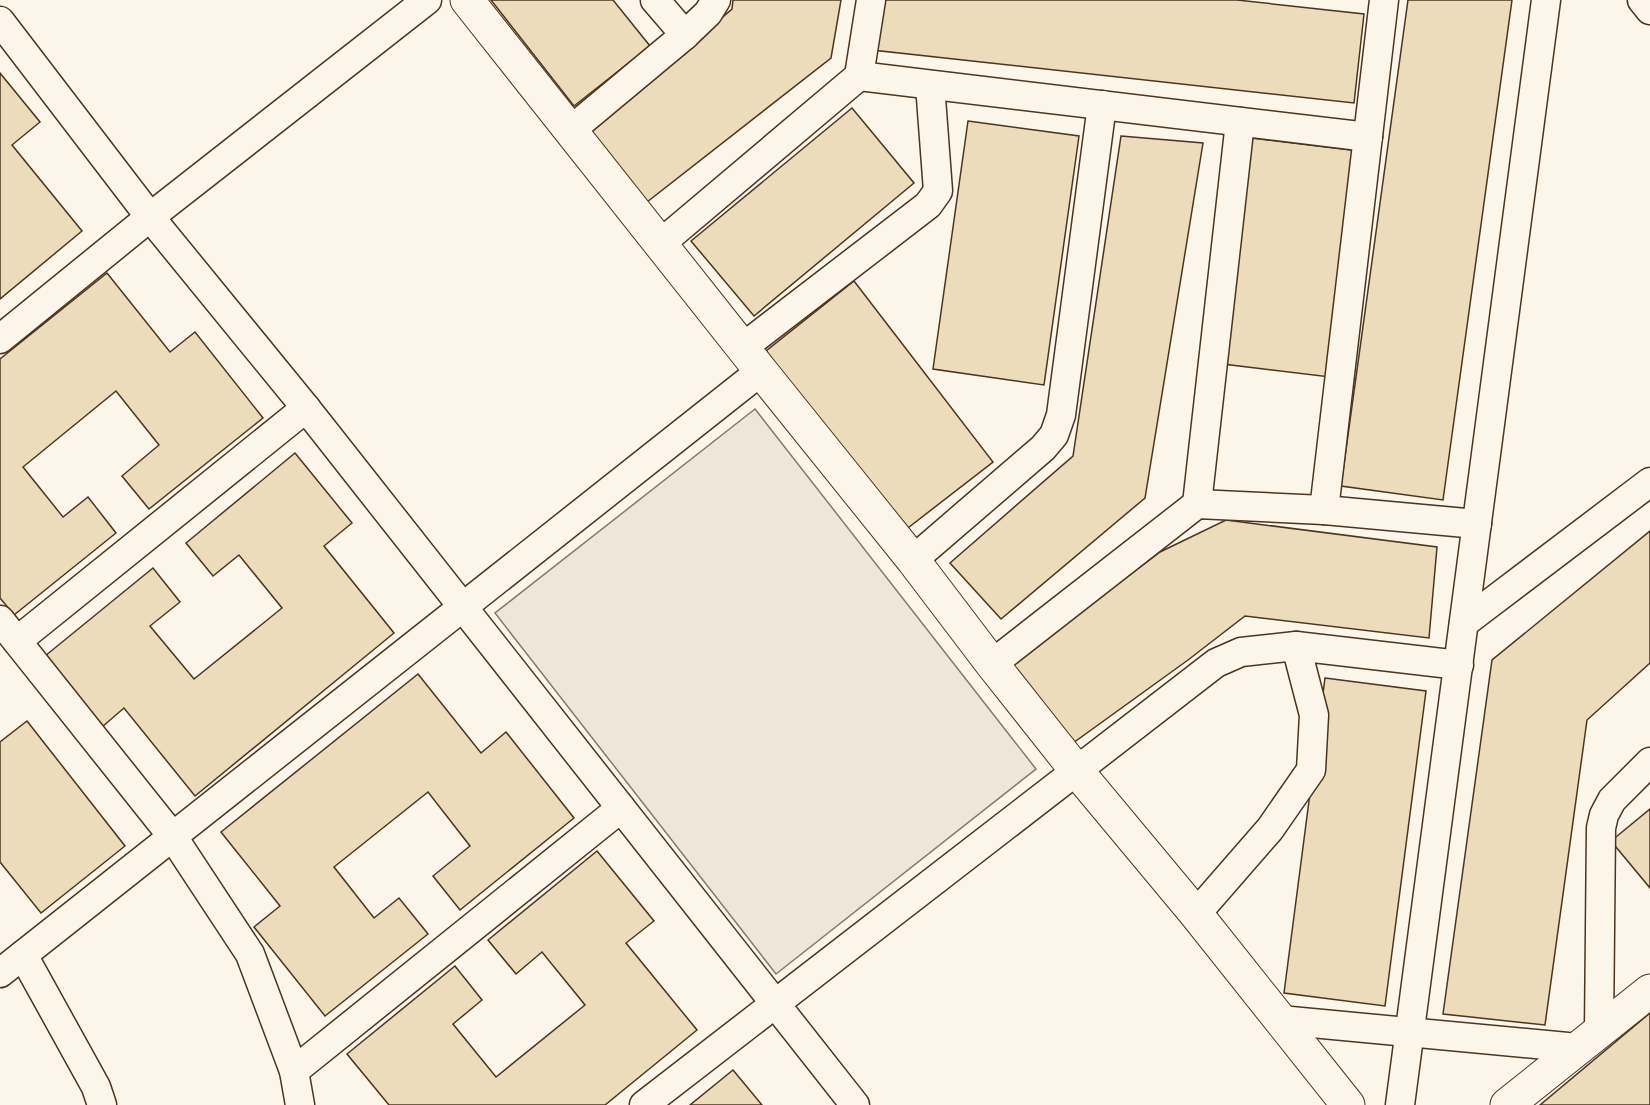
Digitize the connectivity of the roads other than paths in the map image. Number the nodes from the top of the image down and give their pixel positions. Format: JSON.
{"nodes":[{"id":1,"x":426,"y":0,"type":"edge"},
{"id":2,"x":467,"y":0,"type":"edge"},
{"id":3,"x":655,"y":0,"type":"edge"},
{"id":4,"x":716,"y":0,"type":"edge"},
{"id":5,"x":871,"y":0,"type":"edge"},
{"id":6,"x":1384,"y":0,"type":"edge"},
{"id":7,"x":1546,"y":0,"type":"edge"},
{"id":8,"x":1642,"y":0,"type":"edge"},
{"id":9,"x":1650,"y":10,"type":"edge"},
{"id":10,"x":0,"y":21,"type":"edge"},
{"id":11,"x":685,"y":35,"type":"junction"},
{"id":12,"x":859,"y":76,"type":"junction"},
{"id":13,"x":930,"y":85,"type":"junction"},
{"id":14,"x":1102,"y":105,"type":"junction"},
{"id":15,"x":1240,"y":122,"type":"junction"},
{"id":16,"x":571,"y":130,"type":"junction"},
{"id":17,"x":1368,"y":137,"type":"junction"},
{"id":18,"x":150,"y":218,"type":"junction"},
{"id":19,"x":660,"y":244,"type":"junction"},
{"id":20,"x":0,"y":339,"type":"edge"},
{"id":21,"x":752,"y":360,"type":"junction"},
{"id":22,"x":306,"y":408,"type":"junction"},
{"id":23,"x":1648,"y":489,"type":"edge"},
{"id":24,"x":1197,"y":504,"type":"junction"},
{"id":25,"x":1324,"y":510,"type":"junction"},
{"id":26,"x":1477,"y":524,"type":"junction"},
{"id":27,"x":913,"y":560,"type":"junction"},
{"id":28,"x":462,"y":608,"type":"junction"},
{"id":29,"x":1464,"y":623,"type":"junction"},
{"id":30,"x":8,"y":630,"type":"edge"},
{"id":31,"x":1296,"y":646,"type":"junction"},
{"id":32,"x":992,"y":664,"type":"junction"},
{"id":33,"x":1459,"y":664,"type":"junction"},
{"id":34,"x":1650,"y":762,"type":"edge"},
{"id":35,"x":1077,"y":771,"type":"junction"},
{"id":36,"x":621,"y":808,"type":"junction"},
{"id":37,"x":173,"y":837,"type":"junction"},
{"id":38,"x":1196,"y":914,"type":"junction"},
{"id":39,"x":23,"y":955,"type":"junction"},
{"id":40,"x":0,"y":973,"type":"edge"},
{"id":41,"x":1650,"y":991,"type":"edge"},
{"id":42,"x":775,"y":1003,"type":"junction"},
{"id":43,"x":1280,"y":1020,"type":"junction"},
{"id":44,"x":1410,"y":1032,"type":"junction"},
{"id":45,"x":1589,"y":1040,"type":"junction"},
{"id":46,"x":294,"y":1071,"type":"junction"},
{"id":47,"x":102,"y":1105,"type":"edge"},
{"id":48,"x":300,"y":1105,"type":"edge"},
{"id":49,"x":644,"y":1105,"type":"edge"},
{"id":50,"x":855,"y":1105,"type":"edge"},
{"id":51,"x":1348,"y":1105,"type":"edge"},
{"id":52,"x":1400,"y":1105,"type":"edge"},
{"id":53,"x":1507,"y":1105,"type":"edge"}],
"edges":[{"from":1,"to":18,"type":"street"},
{"from":2,"to":16,"type":"street"},
{"from":3,"to":11,"type":"street"},
{"from":4,"to":11,"type":"street"},
{"from":5,"to":12,"type":"street"},
{"from":6,"to":17,"type":"street"},
{"from":7,"to":26,"type":"street"},
{"from":8,"to":9,"type":"street"},
{"from":10,"to":18,"type":"street"},
{"from":11,"to":16,"type":"street"},
{"from":12,"to":13,"type":"street"},
{"from":12,"to":19,"type":"street"},
{"from":13,"to":14,"type":"street"},
{"from":13,"to":21,"type":"street"},
{"from":14,"to":15,"type":"street"},
{"from":14,"to":27,"type":"street"},
{"from":15,"to":17,"type":"street"},
{"from":15,"to":24,"type":"street"},
{"from":16,"to":19,"type":"street"},
{"from":17,"to":25,"type":"street"},
{"from":18,"to":20,"type":"street"},
{"from":18,"to":22,"type":"street"},
{"from":19,"to":21,"type":"street"},
{"from":21,"to":27,"type":"street"},
{"from":21,"to":28,"type":"street"},
{"from":22,"to":28,"type":"street"},
{"from":22,"to":30,"type":"street"},
{"from":23,"to":29,"type":"street"},
{"from":24,"to":25,"type":"street"},
{"from":24,"to":32,"type":"street"},
{"from":25,"to":26,"type":"street"},
{"from":26,"to":29,"type":"street"},
{"from":27,"to":32,"type":"street"},
{"from":28,"to":36,"type":"street"},
{"from":28,"to":37,"type":"street"},
{"from":29,"to":33,"type":"street"},
{"from":30,"to":37,"type":"street"},
{"from":31,"to":33,"type":"street"},
{"from":31,"to":35,"type":"street"},
{"from":31,"to":38,"type":"street"},
{"from":32,"to":35,"type":"street"},
{"from":33,"to":44,"type":"street"},
{"from":34,"to":45,"type":"street"},
{"from":35,"to":38,"type":"street"},
{"from":35,"to":42,"type":"street"},
{"from":36,"to":42,"type":"street"},
{"from":36,"to":46,"type":"street"},
{"from":37,"to":39,"type":"street"},
{"from":37,"to":46,"type":"street"},
{"from":38,"to":43,"type":"street"},
{"from":39,"to":40,"type":"street"},
{"from":39,"to":47,"type":"street"},
{"from":41,"to":45,"type":"street"},
{"from":42,"to":49,"type":"street"},
{"from":42,"to":50,"type":"street"},
{"from":43,"to":44,"type":"street"},
{"from":43,"to":51,"type":"street"},
{"from":44,"to":45,"type":"street"},
{"from":44,"to":52,"type":"street"},
{"from":45,"to":53,"type":"street"},
{"from":46,"to":48,"type":"street"}]}
